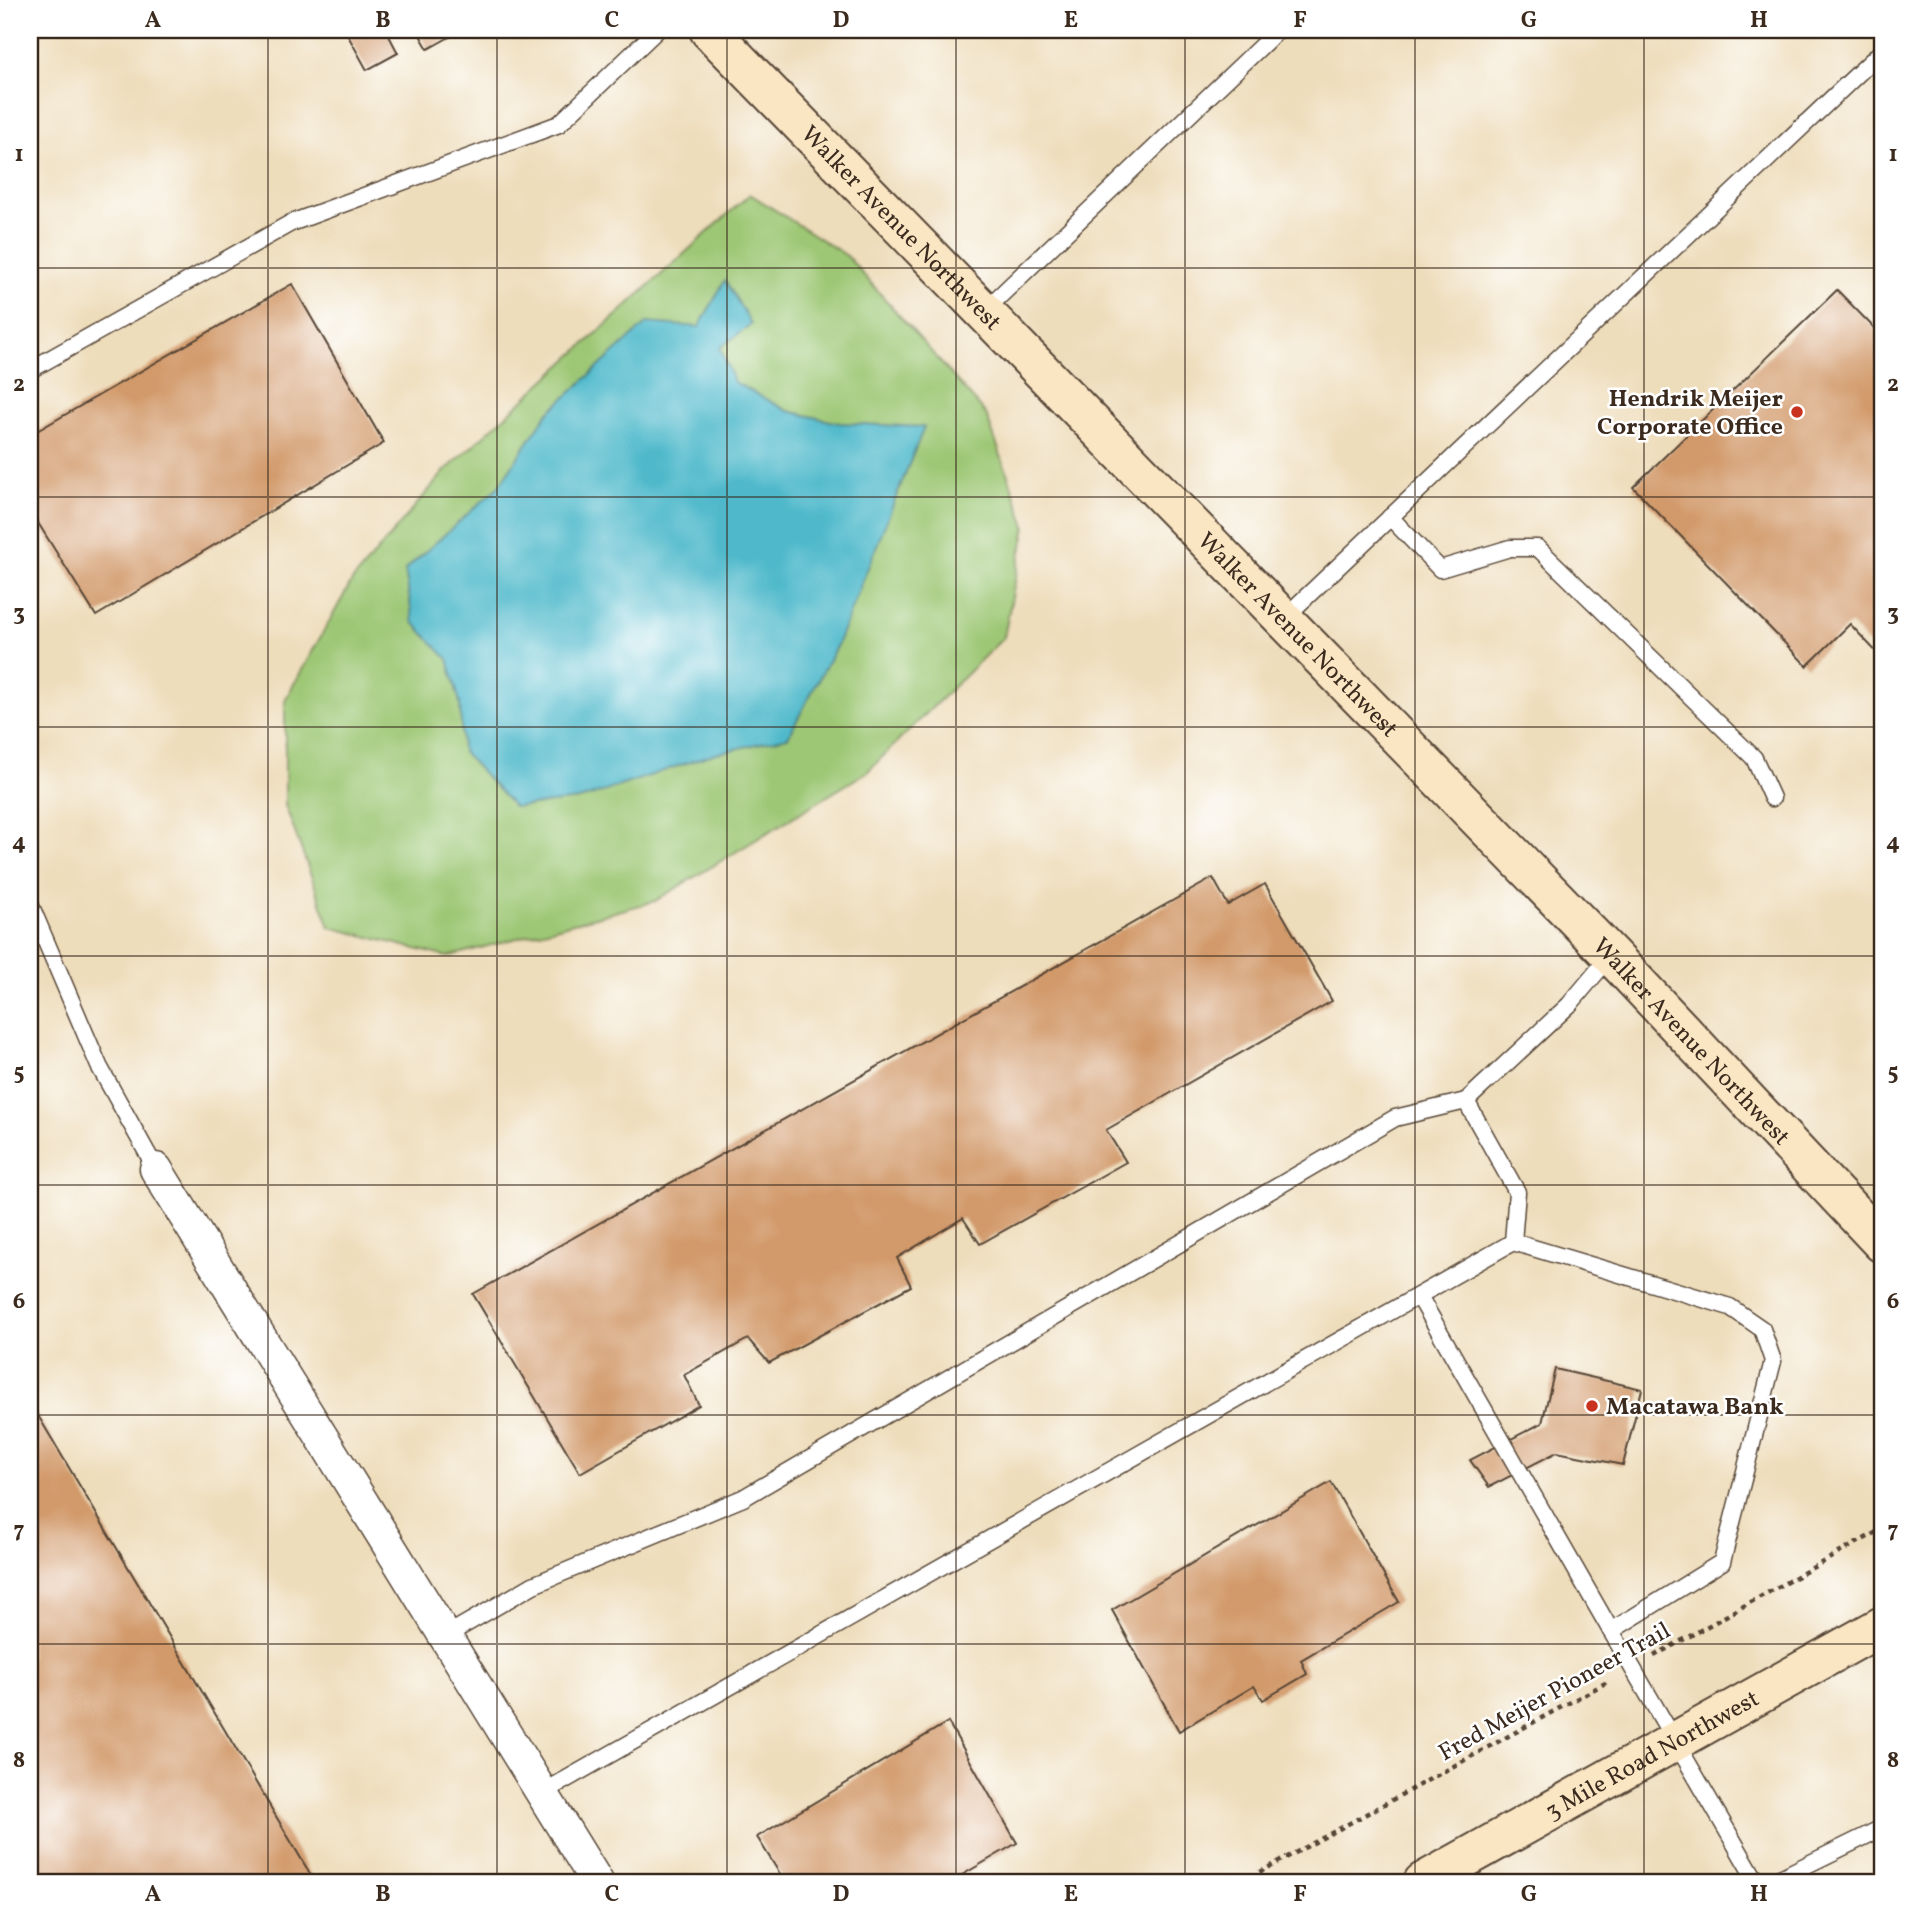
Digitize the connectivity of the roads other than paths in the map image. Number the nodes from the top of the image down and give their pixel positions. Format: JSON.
{"nodes":[{"id":1,"x":657,"y":30,"type":"edge"},
{"id":2,"x":709,"y":30,"type":"edge"},
{"id":3,"x":1278,"y":30,"type":"edge"},
{"id":4,"x":1882,"y":51,"type":"edge"},
{"id":5,"x":983,"y":312,"type":"junction"},
{"id":6,"x":30,"y":370,"type":"edge"},
{"id":7,"x":1391,"y":517,"type":"junction"},
{"id":8,"x":1282,"y":620,"type":"junction"},
{"id":9,"x":1772,"y":798,"type":"dead end"},
{"id":10,"x":30,"y":904,"type":"edge"},
{"id":11,"x":1611,"y":955,"type":"junction"},
{"id":12,"x":1466,"y":1101,"type":"junction"},
{"id":13,"x":156,"y":1169,"type":"joint"},
{"id":14,"x":1513,"y":1242,"type":"junction"},
{"id":15,"x":1882,"y":1243,"type":"edge"},
{"id":16,"x":1419,"y":1296,"type":"junction"},
{"id":17,"x":1882,"y":1626,"type":"edge"},
{"id":18,"x":1611,"y":1630,"type":"junction"},
{"id":19,"x":445,"y":1636,"type":"junction"},
{"id":20,"x":1676,"y":1741,"type":"junction"},
{"id":21,"x":542,"y":1793,"type":"junction"},
{"id":22,"x":1882,"y":1828,"type":"edge"},
{"id":23,"x":597,"y":1882,"type":"edge"},
{"id":24,"x":1423,"y":1882,"type":"edge"},
{"id":25,"x":1757,"y":1882,"type":"edge"},
{"id":26,"x":1772,"y":1882,"type":"edge"}],
"edges":[{"from":1,"to":6,"type":"lane"},
{"from":2,"to":5,"type":"main road","name":"Walker Avenue Northwest"},
{"from":3,"to":5,"type":"lane"},
{"from":4,"to":7,"type":"lane"},
{"from":5,"to":8,"type":"main road","name":"Walker Avenue Northwest"},
{"from":7,"to":8,"type":"lane"},
{"from":7,"to":9,"type":"lane"},
{"from":8,"to":11,"type":"main road","name":"Walker Avenue Northwest"},
{"from":10,"to":13,"type":"lane"},
{"from":11,"to":12,"type":"lane"},
{"from":11,"to":15,"type":"main road","name":"Walker Avenue Northwest"},
{"from":12,"to":14,"type":"lane"},
{"from":12,"to":19,"type":"lane"},
{"from":13,"to":19,"type":"street"},
{"from":14,"to":16,"type":"lane"},
{"from":14,"to":18,"type":"lane"},
{"from":16,"to":18,"type":"lane"},
{"from":16,"to":21,"type":"lane"},
{"from":17,"to":20,"type":"main road","name":"3 Mile Road Northwest"},
{"from":18,"to":20,"type":"lane"},
{"from":19,"to":21,"type":"street"},
{"from":20,"to":24,"type":"main road","name":"3 Mile Road Northwest"},
{"from":20,"to":25,"type":"lane"},
{"from":21,"to":23,"type":"street"},
{"from":22,"to":26,"type":"lane"}]}
